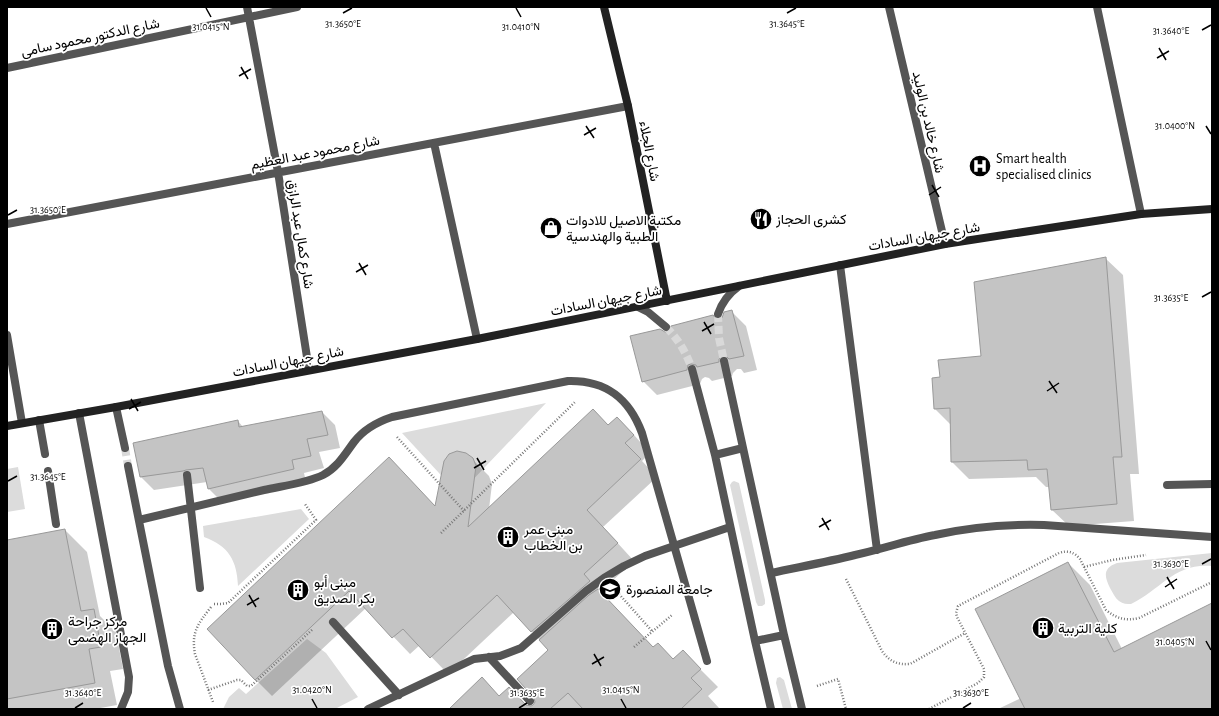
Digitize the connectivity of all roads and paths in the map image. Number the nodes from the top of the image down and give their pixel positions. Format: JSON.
{"nodes":[{"id":1,"x":247,"y":7,"type":"edge"},
{"id":2,"x":297,"y":7,"type":"edge"},
{"id":3,"x":604,"y":7,"type":"edge"},
{"id":4,"x":889,"y":7,"type":"edge"},
{"id":5,"x":1097,"y":7,"type":"edge"},
{"id":6,"x":249,"y":17,"type":"junction"},
{"id":7,"x":7,"y":68,"type":"edge"},
{"id":8,"x":628,"y":106,"type":"junction"},
{"id":9,"x":434,"y":143,"type":"junction"},
{"id":10,"x":278,"y":172,"type":"junction"},
{"id":11,"x":1212,"y":209,"type":"edge"},
{"id":12,"x":1141,"y":214,"type":"junction"},
{"id":13,"x":7,"y":224,"type":"edge"},
{"id":14,"x":945,"y":244,"type":"junction"},
{"id":15,"x":840,"y":265,"type":"junction"},
{"id":16,"x":738,"y":286,"type":"junction"},
{"id":17,"x":667,"y":301,"type":"junction"},
{"id":18,"x":638,"y":307,"type":"junction"},
{"id":19,"x":718,"y":314,"type":"tunnel mouth"},
{"id":20,"x":666,"y":327,"type":"tunnel mouth"},
{"id":21,"x":7,"y":335,"type":"edge"},
{"id":22,"x":477,"y":339,"type":"junction"},
{"id":23,"x":724,"y":361,"type":"tunnel mouth"},
{"id":24,"x":692,"y":369,"type":"tunnel mouth"},
{"id":25,"x":309,"y":370,"type":"junction"},
{"id":26,"x":594,"y":383,"type":"junction"},
{"id":27,"x":116,"y":407,"type":"junction"},
{"id":28,"x":79,"y":413,"type":"junction"},
{"id":29,"x":40,"y":420,"type":"junction"},
{"id":30,"x":381,"y":421,"type":"junction"},
{"id":31,"x":22,"y":423,"type":"junction"},
{"id":32,"x":7,"y":426,"type":"edge"},
{"id":33,"x":125,"y":448,"type":"tunnel mouth"},
{"id":34,"x":743,"y":448,"type":"junction"},
{"id":35,"x":45,"y":454,"type":"dead end"},
{"id":36,"x":715,"y":455,"type":"junction"},
{"id":37,"x":128,"y":466,"type":"tunnel mouth"},
{"id":38,"x":48,"y":471,"type":"dead end"},
{"id":39,"x":188,"y":476,"type":"dead end"},
{"id":40,"x":290,"y":484,"type":"junction"},
{"id":41,"x":1212,"y":484,"type":"edge"},
{"id":42,"x":1167,"y":485,"type":"dead end"},
{"id":43,"x":191,"y":507,"type":"junction"},
{"id":44,"x":464,"y":511,"type":"junction"},
{"id":45,"x":139,"y":520,"type":"junction"},
{"id":46,"x":56,"y":524,"type":"dead end"},
{"id":47,"x":730,"y":527,"type":"junction"},
{"id":48,"x":441,"y":533,"type":"dead end"},
{"id":49,"x":1212,"y":537,"type":"edge"},
{"id":50,"x":674,"y":546,"type":"junction"},
{"id":51,"x":878,"y":550,"type":"junction"},
{"id":52,"x":1152,"y":554,"type":"dead end"},
{"id":53,"x":836,"y":559,"type":"junction"},
{"id":54,"x":1084,"y":567,"type":"junction"},
{"id":55,"x":771,"y":573,"type":"junction"},
{"id":56,"x":604,"y":578,"type":"junction"},
{"id":57,"x":1212,"y":582,"type":"edge"},
{"id":58,"x":200,"y":588,"type":"dead end"},
{"id":59,"x":690,"y":600,"type":"junction"},
{"id":60,"x":333,"y":622,"type":"joint"},
{"id":61,"x":652,"y":631,"type":"junction"},
{"id":62,"x":966,"y":633,"type":"junction"},
{"id":63,"x":784,"y":636,"type":"junction"},
{"id":64,"x":755,"y":641,"type":"junction"},
{"id":65,"x":634,"y":647,"type":"dead end"},
{"id":66,"x":489,"y":656,"type":"junction"},
{"id":67,"x":707,"y":661,"type":"dead end"},
{"id":68,"x":208,"y":690,"type":"junction"},
{"id":69,"x":798,"y":691,"type":"junction"},
{"id":70,"x":399,"y":695,"type":"junction"},
{"id":71,"x":213,"y":702,"type":"dead end"},
{"id":72,"x":530,"y":702,"type":"dead end"},
{"id":73,"x":121,"y":709,"type":"edge"},
{"id":74,"x":180,"y":709,"type":"edge"},
{"id":75,"x":368,"y":709,"type":"edge"},
{"id":76,"x":771,"y":709,"type":"edge"},
{"id":77,"x":802,"y":709,"type":"edge"},
{"id":78,"x":846,"y":709,"type":"edge"},
{"id":79,"x":929,"y":709,"type":"edge"}],
"edges":[{"from":1,"to":6,"type":"street","name":"شارع كمال عبد الرازق"},
{"from":2,"to":6,"type":"street","name":"شارع الدكتور محمود سامى"},
{"from":3,"to":8,"type":"main road","name":"شارع الجلاء"},
{"from":4,"to":14,"type":"street","name":"شارع خالد بن الوليد"},
{"from":5,"to":12,"type":"street"},
{"from":6,"to":7,"type":"street","name":"شارع الدكتور محمود سامى"},
{"from":6,"to":10,"type":"street","name":"شارع كمال عبد الرازق"},
{"from":8,"to":9,"type":"street","name":"شارع محمود عبد العظيم"},
{"from":8,"to":17,"type":"main road","name":"شارع الجلاء"},
{"from":9,"to":10,"type":"street","name":"شارع محمود عبد العظيم"},
{"from":9,"to":22,"type":"street"},
{"from":10,"to":13,"type":"street","name":"شارع محمود عبد العظيم"},
{"from":10,"to":25,"type":"street","name":"شارع كمال عبد الرازق"},
{"from":11,"to":12,"type":"main road","name":"شارع جيهان السادات"},
{"from":12,"to":14,"type":"main road","name":"شارع جيهان السادات"},
{"from":14,"to":15,"type":"main road","name":"شارع جيهان السادات"},
{"from":15,"to":16,"type":"main road","name":"شارع جيهان السادات"},
{"from":15,"to":51,"type":"street"},
{"from":16,"to":17,"type":"main road","name":"شارع جيهان السادات"},
{"from":16,"to":19,"type":"street"},
{"from":17,"to":18,"type":"main road","name":"شارع جيهان السادات"},
{"from":18,"to":20,"type":"street"},
{"from":18,"to":22,"type":"main road","name":"شارع جيهان السادات"},
{"from":21,"to":31,"type":"street"},
{"from":22,"to":25,"type":"main road","name":"شارع جيهان السادات"},
{"from":23,"to":34,"type":"street"},
{"from":24,"to":36,"type":"street"},
{"from":25,"to":27,"type":"main road","name":"شارع جيهان السادات"},
{"from":26,"to":30,"type":"street"},
{"from":26,"to":44,"type":"path"},
{"from":26,"to":50,"type":"street"},
{"from":27,"to":28,"type":"main road","name":"شارع جيهان السادات"},
{"from":27,"to":33,"type":"street"},
{"from":28,"to":29,"type":"main road","name":"شارع جيهان السادات"},
{"from":28,"to":73,"type":"street"},
{"from":29,"to":31,"type":"main road","name":"شارع جيهان السادات"},
{"from":29,"to":35,"type":"street"},
{"from":30,"to":40,"type":"street"},
{"from":30,"to":44,"type":"path"},
{"from":31,"to":32,"type":"main road","name":"شارع جيهان السادات"},
{"from":34,"to":36,"type":"street"},
{"from":34,"to":55,"type":"street"},
{"from":36,"to":47,"type":"street"},
{"from":37,"to":45,"type":"street"},
{"from":38,"to":46,"type":"street"},
{"from":39,"to":43,"type":"street"},
{"from":40,"to":43,"type":"street"},
{"from":40,"to":68,"type":"path"},
{"from":41,"to":42,"type":"street"},
{"from":43,"to":45,"type":"street"},
{"from":43,"to":58,"type":"street"},
{"from":44,"to":48,"type":"path"},
{"from":45,"to":74,"type":"street"},
{"from":47,"to":50,"type":"street"},
{"from":47,"to":64,"type":"street"},
{"from":49,"to":51,"type":"street"},
{"from":50,"to":56,"type":"street"},
{"from":50,"to":59,"type":"street"},
{"from":51,"to":53,"type":"street"},
{"from":52,"to":54,"type":"path"},
{"from":53,"to":55,"type":"street"},
{"from":53,"to":62,"type":"path"},
{"from":54,"to":57,"type":"path"},
{"from":54,"to":62,"type":"path"},
{"from":55,"to":63,"type":"street"},
{"from":56,"to":61,"type":"path"},
{"from":56,"to":66,"type":"street"},
{"from":59,"to":61,"type":"path"},
{"from":59,"to":67,"type":"street"},
{"from":60,"to":68,"type":"path"},
{"from":60,"to":70,"type":"street"},
{"from":61,"to":65,"type":"path"},
{"from":62,"to":79,"type":"path"},
{"from":63,"to":64,"type":"street"},
{"from":63,"to":69,"type":"street"},
{"from":64,"to":76,"type":"street"},
{"from":66,"to":70,"type":"street"},
{"from":66,"to":72,"type":"street"},
{"from":68,"to":71,"type":"path"},
{"from":69,"to":77,"type":"street"},
{"from":69,"to":78,"type":"path"},
{"from":70,"to":75,"type":"street"}]}
